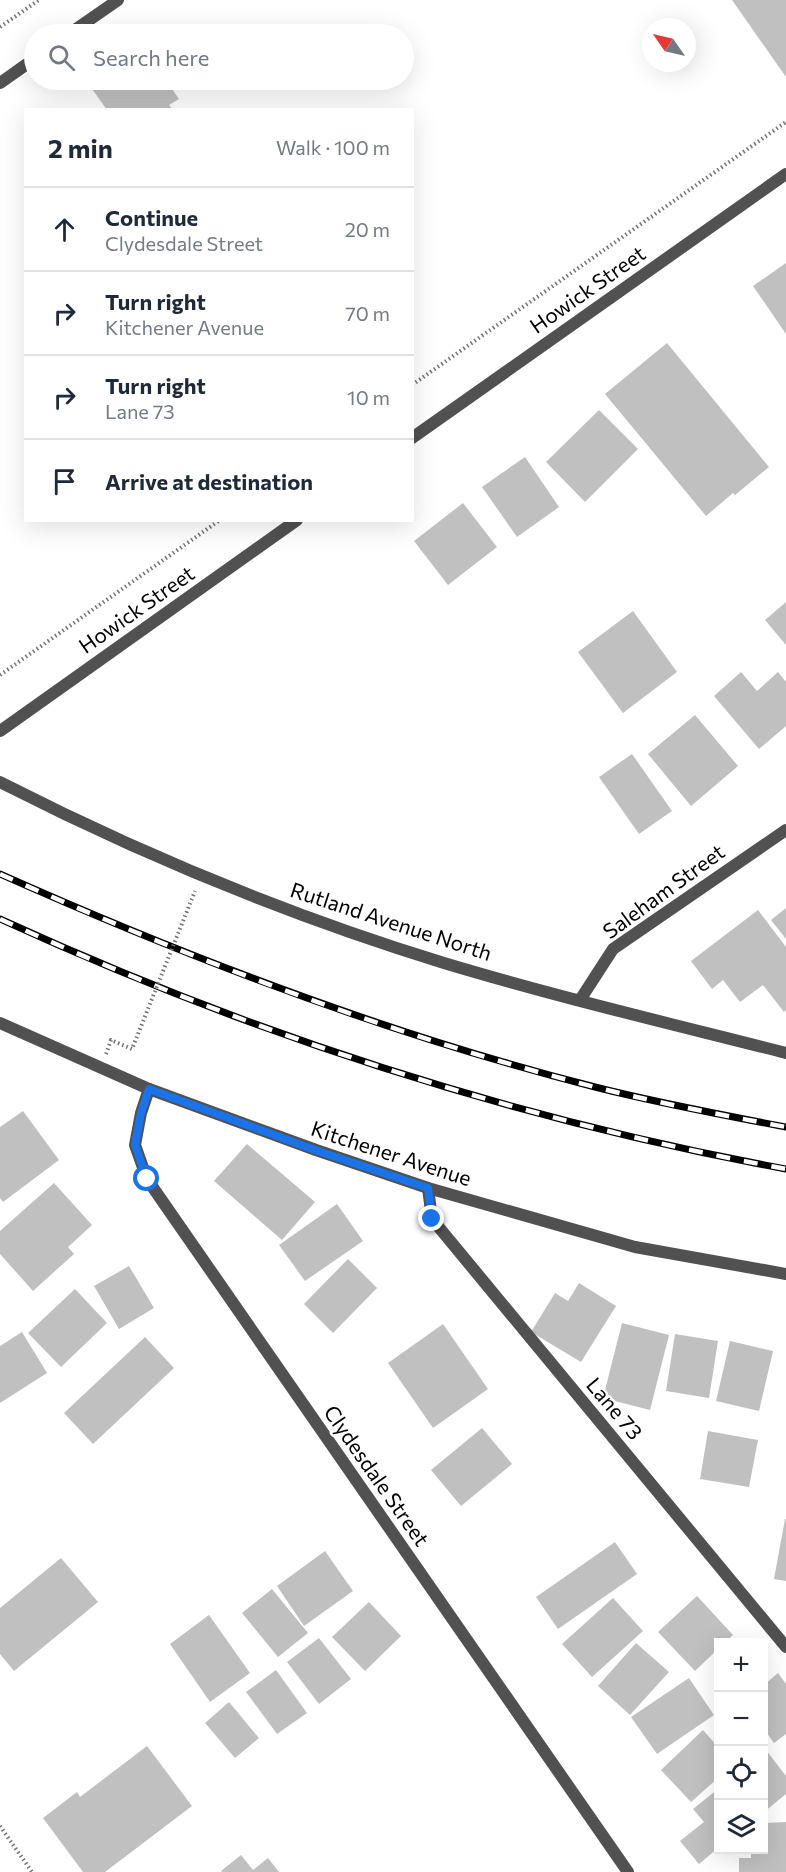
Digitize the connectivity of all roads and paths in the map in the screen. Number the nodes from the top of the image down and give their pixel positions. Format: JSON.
{"nodes":[{"id":1,"x":39,"y":0,"type":"edge"},
{"id":2,"x":118,"y":0,"type":"edge"},
{"id":3,"x":83,"y":24,"type":"edge"},
{"id":4,"x":0,"y":27,"type":"edge"},
{"id":5,"x":24,"y":65,"type":"edge"},
{"id":6,"x":0,"y":83,"type":"edge"},
{"id":7,"x":786,"y":122,"type":"edge"},
{"id":8,"x":786,"y":174,"type":"edge"},
{"id":9,"x":414,"y":384,"type":"edge"},
{"id":10,"x":414,"y":437,"type":"edge"},
{"id":11,"x":217,"y":522,"type":"edge"},
{"id":12,"x":294,"y":522,"type":"edge"},
{"id":13,"x":0,"y":675,"type":"edge"},
{"id":14,"x":0,"y":731,"type":"edge"},
{"id":15,"x":0,"y":782,"type":"edge"},
{"id":16,"x":786,"y":830,"type":"edge"},
{"id":17,"x":195,"y":891,"type":"dead end"},
{"id":18,"x":580,"y":1000,"type":"junction"},
{"id":19,"x":0,"y":1023,"type":"edge"},
{"id":20,"x":786,"y":1053,"type":"edge"},
{"id":21,"x":106,"y":1054,"type":"dead end"},
{"id":22,"x":149,"y":1089,"type":"junction"},
{"id":23,"x":428,"y":1188,"type":"junction"},
{"id":24,"x":786,"y":1274,"type":"edge"},
{"id":25,"x":786,"y":1647,"type":"edge"},
{"id":26,"x":0,"y":1826,"type":"edge"},
{"id":27,"x":32,"y":1872,"type":"edge"},
{"id":28,"x":628,"y":1872,"type":"edge"}],
"edges":[{"from":1,"to":4,"type":"path"},
{"from":2,"to":3,"type":"street"},
{"from":5,"to":6,"type":"street"},
{"from":7,"to":9,"type":"path"},
{"from":8,"to":10,"type":"street","name":"Howick Street"},
{"from":11,"to":13,"type":"path"},
{"from":12,"to":14,"type":"street","name":"Howick Street"},
{"from":15,"to":18,"type":"street","name":"Rutland Avenue North"},
{"from":16,"to":18,"type":"street","name":"Saleham Street"},
{"from":17,"to":21,"type":"path","bridge":true},
{"from":18,"to":20,"type":"street","name":"Rutland Avenue North"},
{"from":19,"to":22,"type":"street","name":"Kitchener Avenue"},
{"from":22,"to":23,"type":"street","name":"Kitchener Avenue"},
{"from":22,"to":28,"type":"street","name":"Clydesdale Street"},
{"from":23,"to":24,"type":"street","name":"Kitchener Avenue"},
{"from":23,"to":25,"type":"street","name":"Lane 73"},
{"from":26,"to":27,"type":"path"}]}
